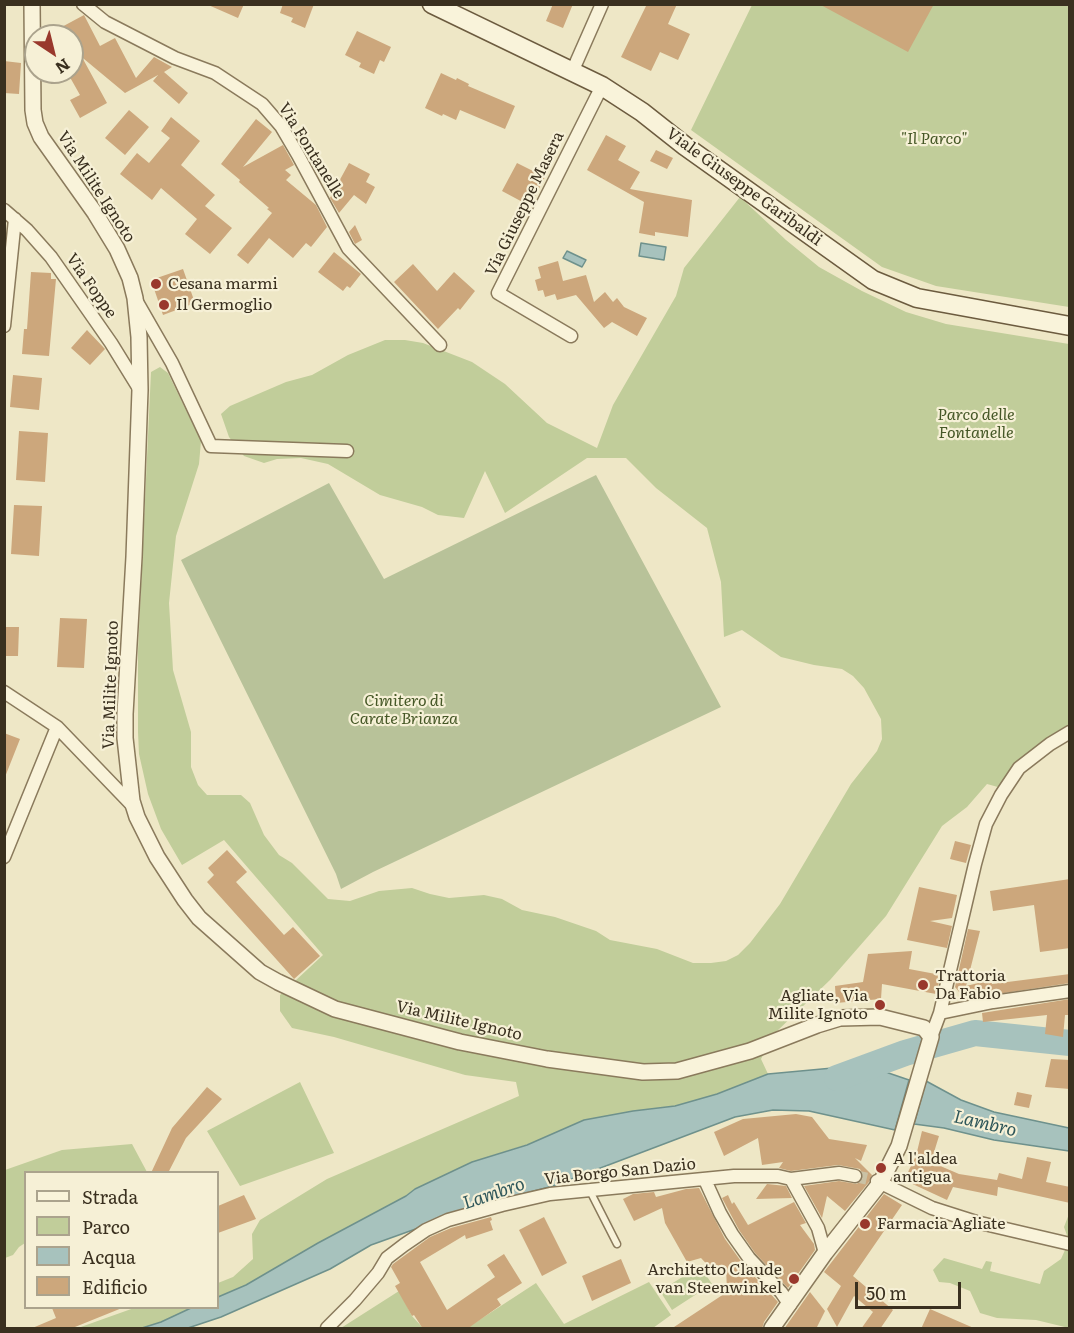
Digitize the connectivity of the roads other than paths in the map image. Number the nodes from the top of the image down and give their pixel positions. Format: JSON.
{"nodes":[{"id":1,"x":32,"y":4,"type":"edge"},
{"id":2,"x":83,"y":4,"type":"edge"},
{"id":3,"x":432,"y":4,"type":"edge"},
{"id":4,"x":602,"y":4,"type":"edge"},
{"id":5,"x":572,"y":72,"type":"junction"},
{"id":6,"x":602,"y":86,"type":"junction"},
{"id":7,"x":4,"y":210,"type":"edge"},
{"id":8,"x":15,"y":219,"type":"junction"},
{"id":9,"x":135,"y":298,"type":"junction"},
{"id":10,"x":4,"y":326,"type":"edge"},
{"id":11,"x":1070,"y":326,"type":"edge"},
{"id":12,"x":571,"y":336,"type":"dead end"},
{"id":13,"x":440,"y":345,"type":"dead end"},
{"id":14,"x":140,"y":390,"type":"junction"},
{"id":15,"x":347,"y":451,"type":"dead end"},
{"id":16,"x":4,"y":692,"type":"edge"},
{"id":17,"x":57,"y":727,"type":"junction"},
{"id":18,"x":1070,"y":732,"type":"edge"},
{"id":19,"x":134,"y":807,"type":"junction"},
{"id":20,"x":4,"y":857,"type":"edge"},
{"id":21,"x":1070,"y":991,"type":"edge"},
{"id":22,"x":939,"y":1013,"type":"junction"},
{"id":23,"x":931,"y":1037,"type":"junction"},
{"id":24,"x":855,"y":1176,"type":"tunnel mouth"},
{"id":25,"x":791,"y":1179,"type":"junction"},
{"id":26,"x":705,"y":1180,"type":"junction"},
{"id":27,"x":879,"y":1182,"type":"junction"},
{"id":28,"x":590,"y":1190,"type":"junction"},
{"id":29,"x":617,"y":1244,"type":"dead end"},
{"id":30,"x":1070,"y":1244,"type":"edge"},
{"id":31,"x":825,"y":1253,"type":"junction"},
{"id":32,"x":790,"y":1305,"type":"junction"},
{"id":33,"x":327,"y":1329,"type":"edge"},
{"id":34,"x":772,"y":1329,"type":"edge"}],
"edges":[{"from":1,"to":9,"type":"street","name":"Via Milite Ignoto"},
{"from":2,"to":13,"type":"street","name":"Via Fontanelle"},
{"from":3,"to":5,"type":"main road","name":"Viale Giuseppe Garibaldi"},
{"from":4,"to":5,"type":"street"},
{"from":5,"to":6,"type":"main road","name":"Viale Giuseppe Garibaldi"},
{"from":6,"to":11,"type":"main road","name":"Viale Giuseppe Garibaldi"},
{"from":6,"to":12,"type":"street","name":"Via Giuseppe Masera"},
{"from":7,"to":8,"type":"street","name":"Via Foppe"},
{"from":8,"to":10,"type":"street"},
{"from":8,"to":14,"type":"street","name":"Via Foppe"},
{"from":9,"to":14,"type":"street","name":"Via Milite Ignoto"},
{"from":9,"to":15,"type":"street"},
{"from":14,"to":19,"type":"street","name":"Via Milite Ignoto"},
{"from":16,"to":17,"type":"street"},
{"from":17,"to":19,"type":"street"},
{"from":17,"to":20,"type":"street"},
{"from":18,"to":22,"type":"street"},
{"from":19,"to":23,"type":"street","name":"Via Milite Ignoto"},
{"from":21,"to":22,"type":"street"},
{"from":22,"to":23,"type":"street"},
{"from":23,"to":27,"type":"street"},
{"from":24,"to":25,"type":"street","name":"Via Borgo San Dazio"},
{"from":25,"to":26,"type":"street","name":"Via Borgo San Dazio"},
{"from":25,"to":31,"type":"street"},
{"from":26,"to":28,"type":"street","name":"Via Borgo San Dazio"},
{"from":26,"to":32,"type":"street"},
{"from":27,"to":30,"type":"street"},
{"from":27,"to":31,"type":"street"},
{"from":28,"to":29,"type":"lane"},
{"from":28,"to":33,"type":"street","name":"Via Borgo San Dazio"},
{"from":31,"to":32,"type":"street"},
{"from":32,"to":34,"type":"street"}]}
